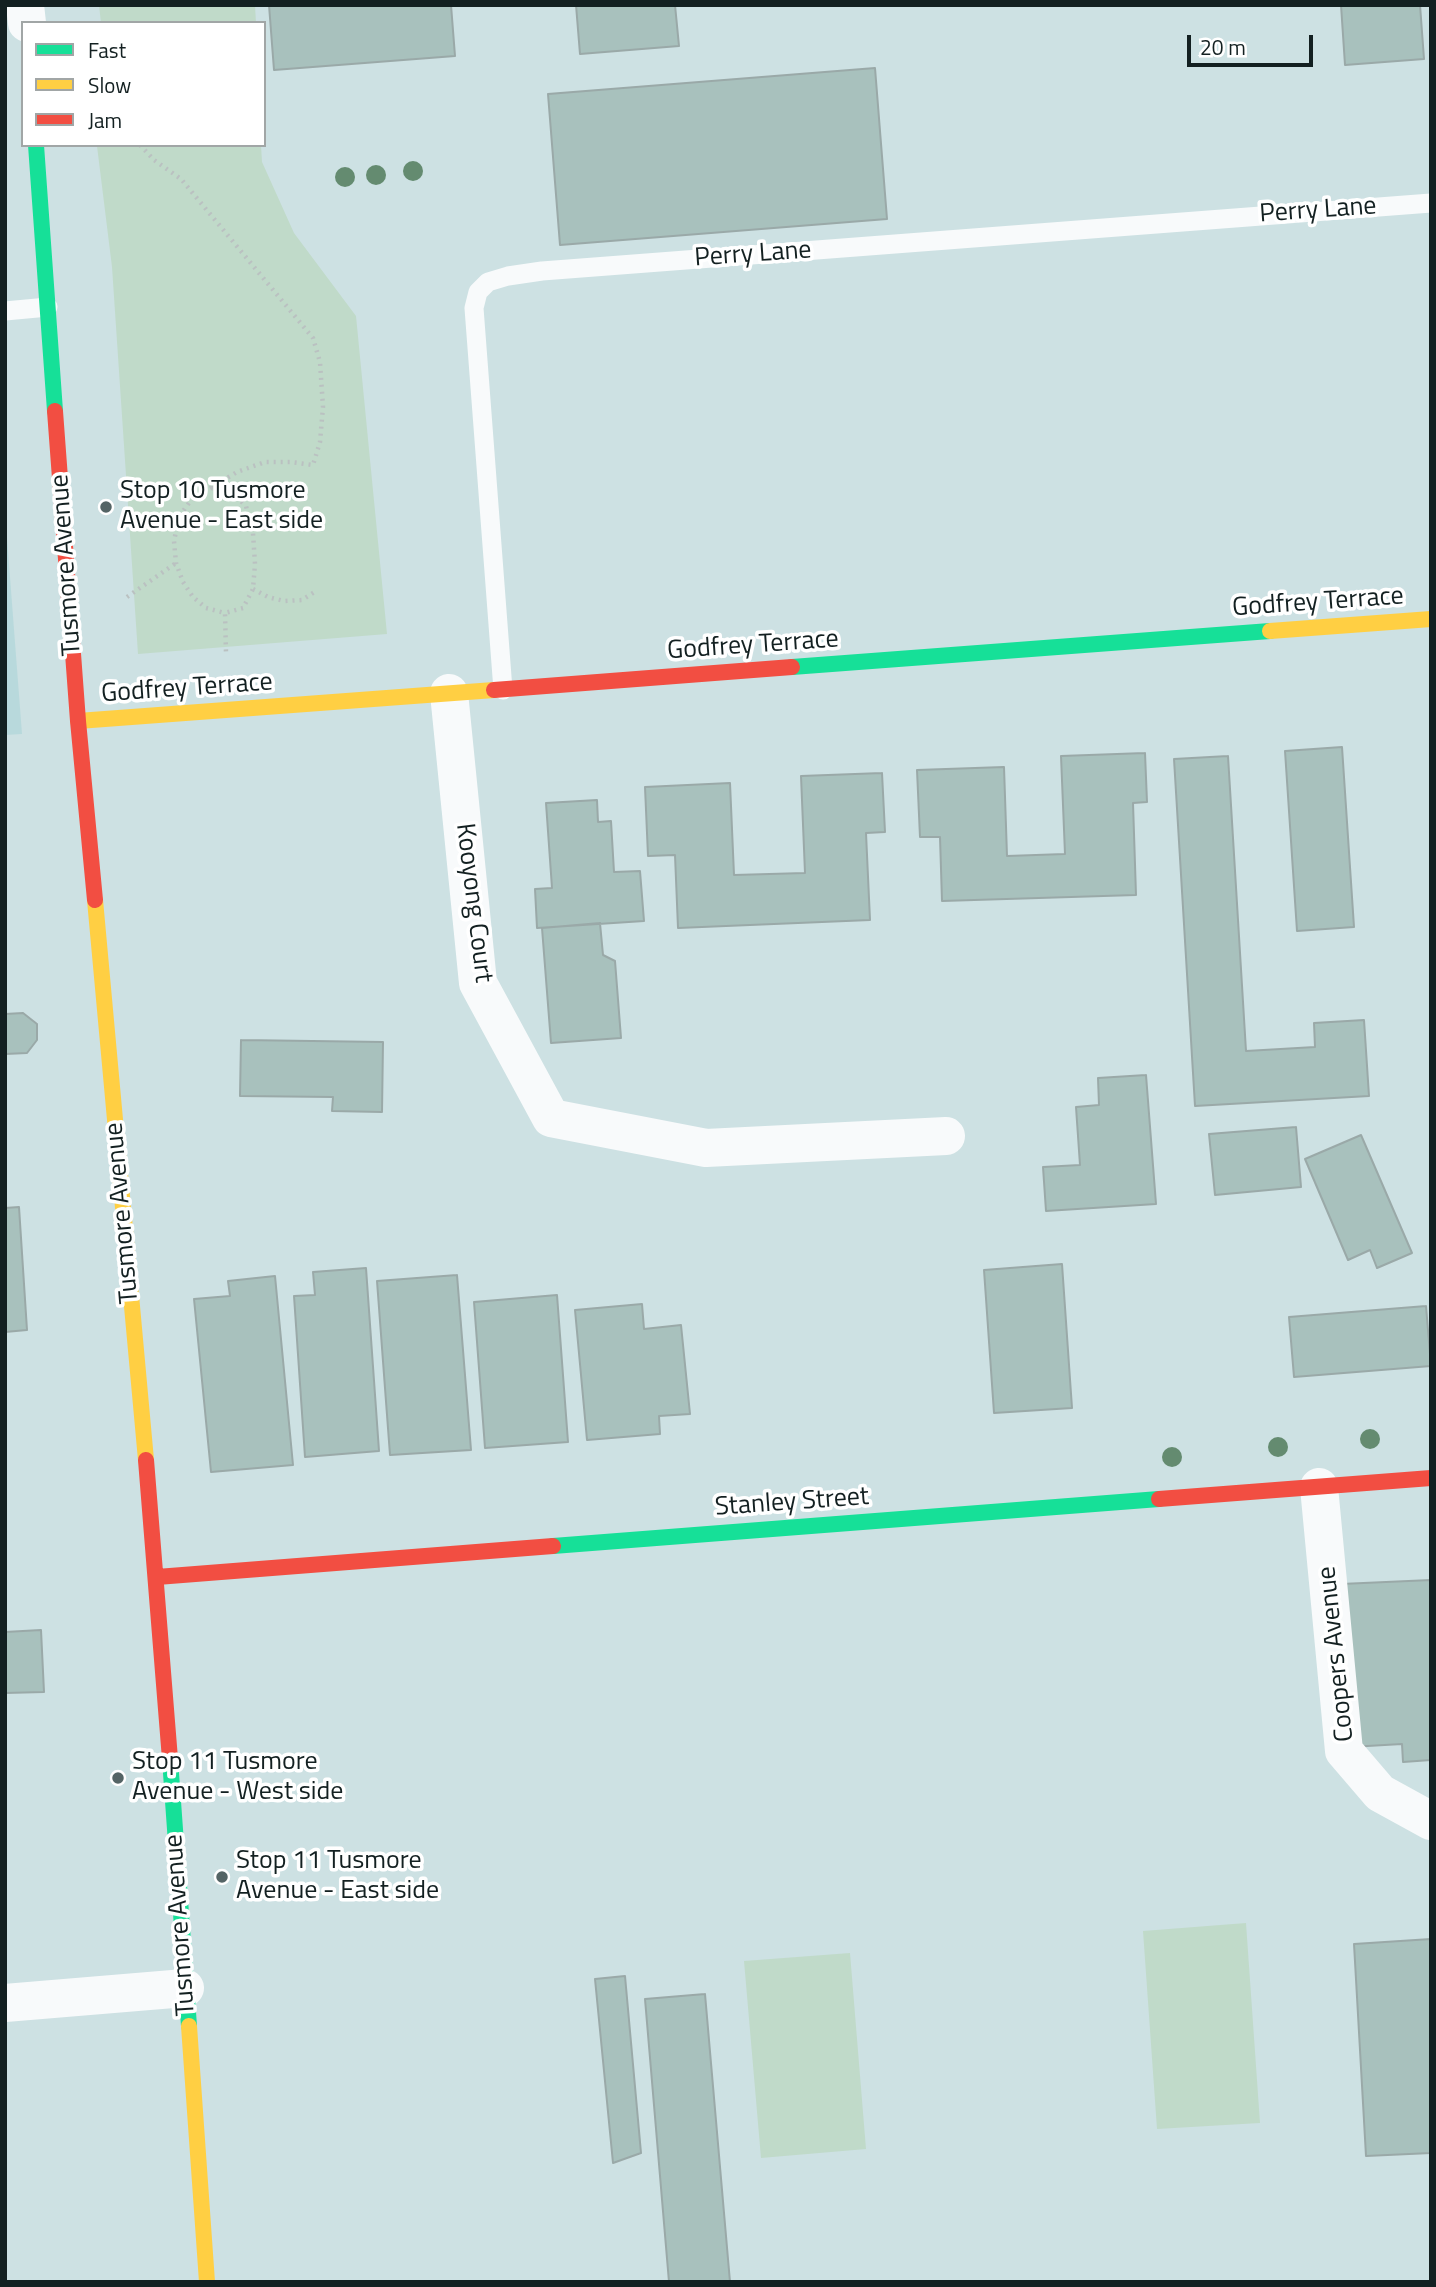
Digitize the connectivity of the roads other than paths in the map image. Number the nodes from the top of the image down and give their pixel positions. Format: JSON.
{"nodes":[{"id":1,"x":36,"y":147,"type":"edge"},
{"id":2,"x":1431,"y":203,"type":"edge"},
{"id":3,"x":48,"y":307,"type":"junction"},
{"id":4,"x":5,"y":311,"type":"edge"},
{"id":5,"x":1431,"y":619,"type":"edge"},
{"id":6,"x":503,"y":690,"type":"junction"},
{"id":7,"x":449,"y":693,"type":"junction"},
{"id":8,"x":78,"y":721,"type":"junction"},
{"id":9,"x":946,"y":1136,"type":"dead end"},
{"id":10,"x":1431,"y":1478,"type":"edge"},
{"id":11,"x":1319,"y":1487,"type":"junction"},
{"id":12,"x":157,"y":1577,"type":"junction"},
{"id":13,"x":1431,"y":1821,"type":"edge"},
{"id":14,"x":185,"y":1988,"type":"junction"},
{"id":15,"x":5,"y":2003,"type":"edge"},
{"id":16,"x":207,"y":2282,"type":"edge"}],
"edges":[{"from":1,"to":3,"type":"street","name":"Tusmore Avenue"},
{"from":2,"to":6,"type":"lane","name":"Perry Lane"},
{"from":3,"to":4,"type":"lane"},
{"from":3,"to":8,"type":"street","name":"Tusmore Avenue"},
{"from":5,"to":6,"type":"street","name":"Godfrey Terrace"},
{"from":6,"to":7,"type":"street","name":"Godfrey Terrace"},
{"from":7,"to":8,"type":"street","name":"Godfrey Terrace"},
{"from":7,"to":9,"type":"street","name":"Kooyong Court"},
{"from":8,"to":12,"type":"street","name":"Tusmore Avenue"},
{"from":10,"to":11,"type":"street","name":"Stanley Street"},
{"from":11,"to":12,"type":"street","name":"Stanley Street"},
{"from":11,"to":13,"type":"street","name":"Coopers Avenue"},
{"from":12,"to":14,"type":"street","name":"Tusmore Avenue"},
{"from":14,"to":15,"type":"street"},
{"from":14,"to":16,"type":"street","name":"Tusmore Avenue"}]}
